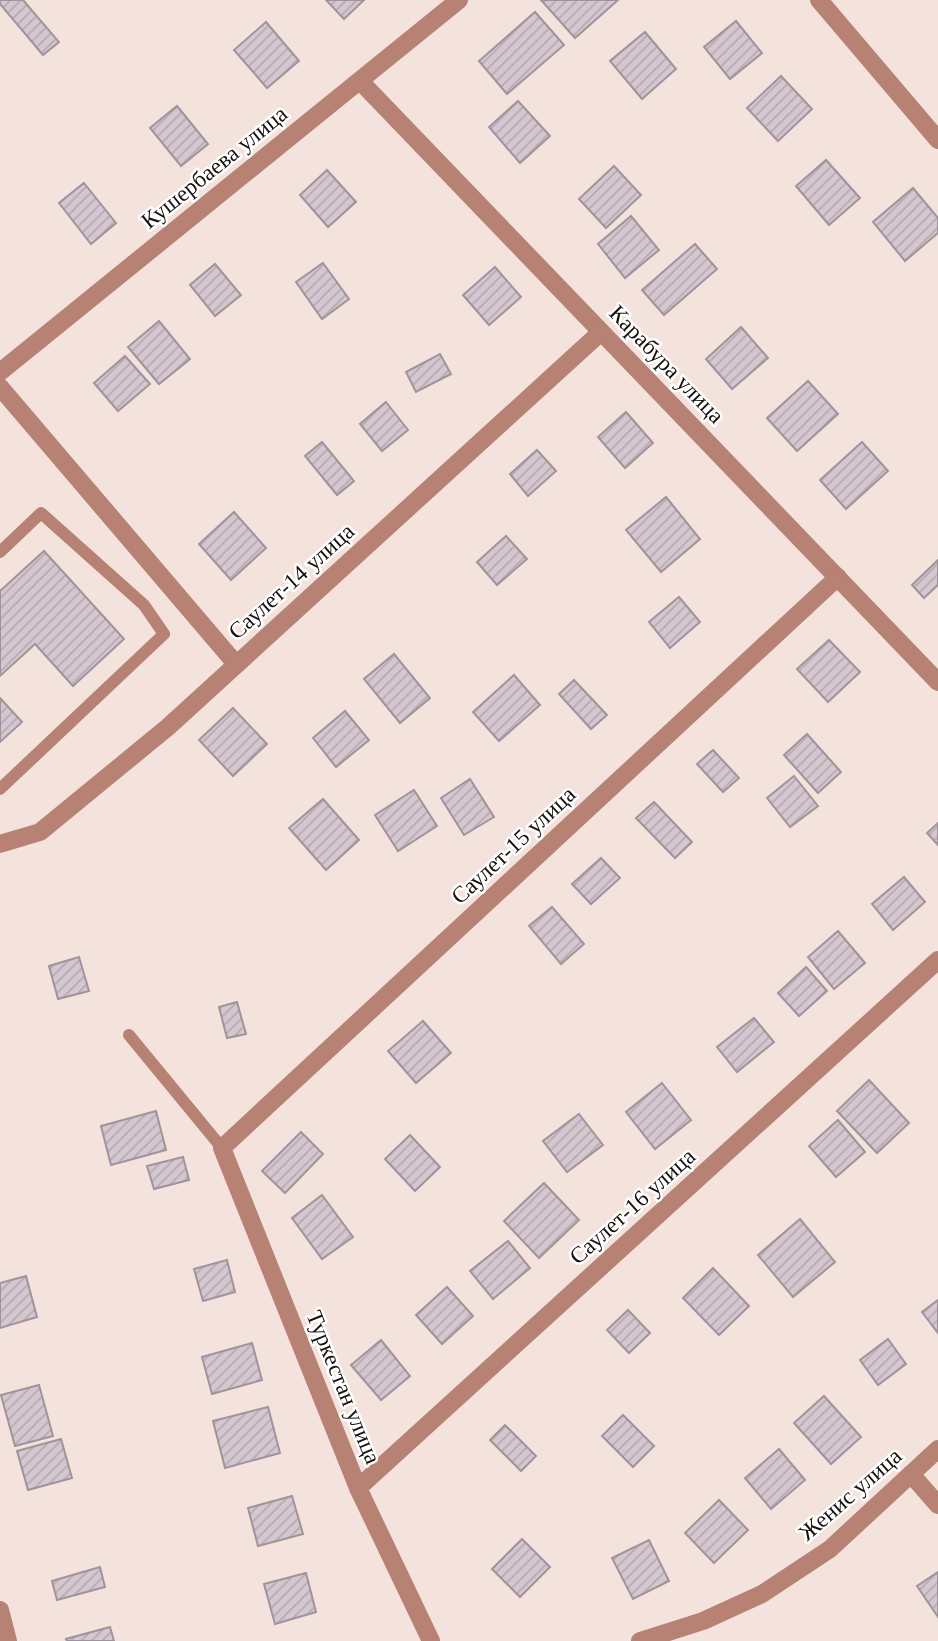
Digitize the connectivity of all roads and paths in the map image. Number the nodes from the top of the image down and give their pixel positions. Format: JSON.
{"nodes":[{"id":1,"x":459,"y":0,"type":"edge"},
{"id":2,"x":819,"y":0,"type":"edge"},
{"id":3,"x":360,"y":81,"type":"junction"},
{"id":4,"x":938,"y":140,"type":"edge"},
{"id":5,"x":601,"y":332,"type":"junction"},
{"id":6,"x":0,"y":372,"type":"edge"},
{"id":7,"x":0,"y":387,"type":"edge"},
{"id":8,"x":0,"y":552,"type":"edge"},
{"id":9,"x":838,"y":578,"type":"junction"},
{"id":10,"x":236,"y":664,"type":"junction"},
{"id":11,"x":938,"y":682,"type":"edge"},
{"id":12,"x":0,"y":789,"type":"edge"},
{"id":13,"x":0,"y":844,"type":"edge"},
{"id":14,"x":938,"y":960,"type":"edge"},
{"id":15,"x":129,"y":1035,"type":"dead end"},
{"id":16,"x":222,"y":1148,"type":"junction"},
{"id":17,"x":938,"y":1449,"type":"edge"},
{"id":18,"x":911,"y":1474,"type":"junction"},
{"id":19,"x":358,"y":1488,"type":"junction"},
{"id":20,"x":938,"y":1506,"type":"edge"},
{"id":21,"x":0,"y":1610,"type":"edge"},
{"id":22,"x":8,"y":1641,"type":"edge"},
{"id":23,"x":431,"y":1641,"type":"edge"},
{"id":24,"x":640,"y":1641,"type":"edge"}],
"edges":[{"from":1,"to":3,"type":"street","name":"Кушербаева улица"},
{"from":2,"to":4,"type":"street"},
{"from":3,"to":5,"type":"street","name":"Карабура улица"},
{"from":3,"to":6,"type":"street","name":"Кушербаева улица"},
{"from":5,"to":9,"type":"street","name":"Карабура улица"},
{"from":5,"to":10,"type":"street","name":"Саулет-14 улица"},
{"from":7,"to":10,"type":"street"},
{"from":8,"to":12,"type":"lane"},
{"from":9,"to":11,"type":"street","name":"Карабура улица"},
{"from":9,"to":16,"type":"street","name":"Саулет-15 улица"},
{"from":10,"to":13,"type":"street","name":"Саулет-14 улица"},
{"from":14,"to":19,"type":"street","name":"Саулет-16 улица"},
{"from":15,"to":16,"type":"lane"},
{"from":16,"to":19,"type":"street","name":"Туркестан улица"},
{"from":17,"to":18,"type":"street","name":"Женис улица"},
{"from":18,"to":20,"type":"street"},
{"from":18,"to":24,"type":"street","name":"Женис улица"},
{"from":19,"to":23,"type":"street","name":"Туркестан улица"},
{"from":21,"to":22,"type":"street"}]}
